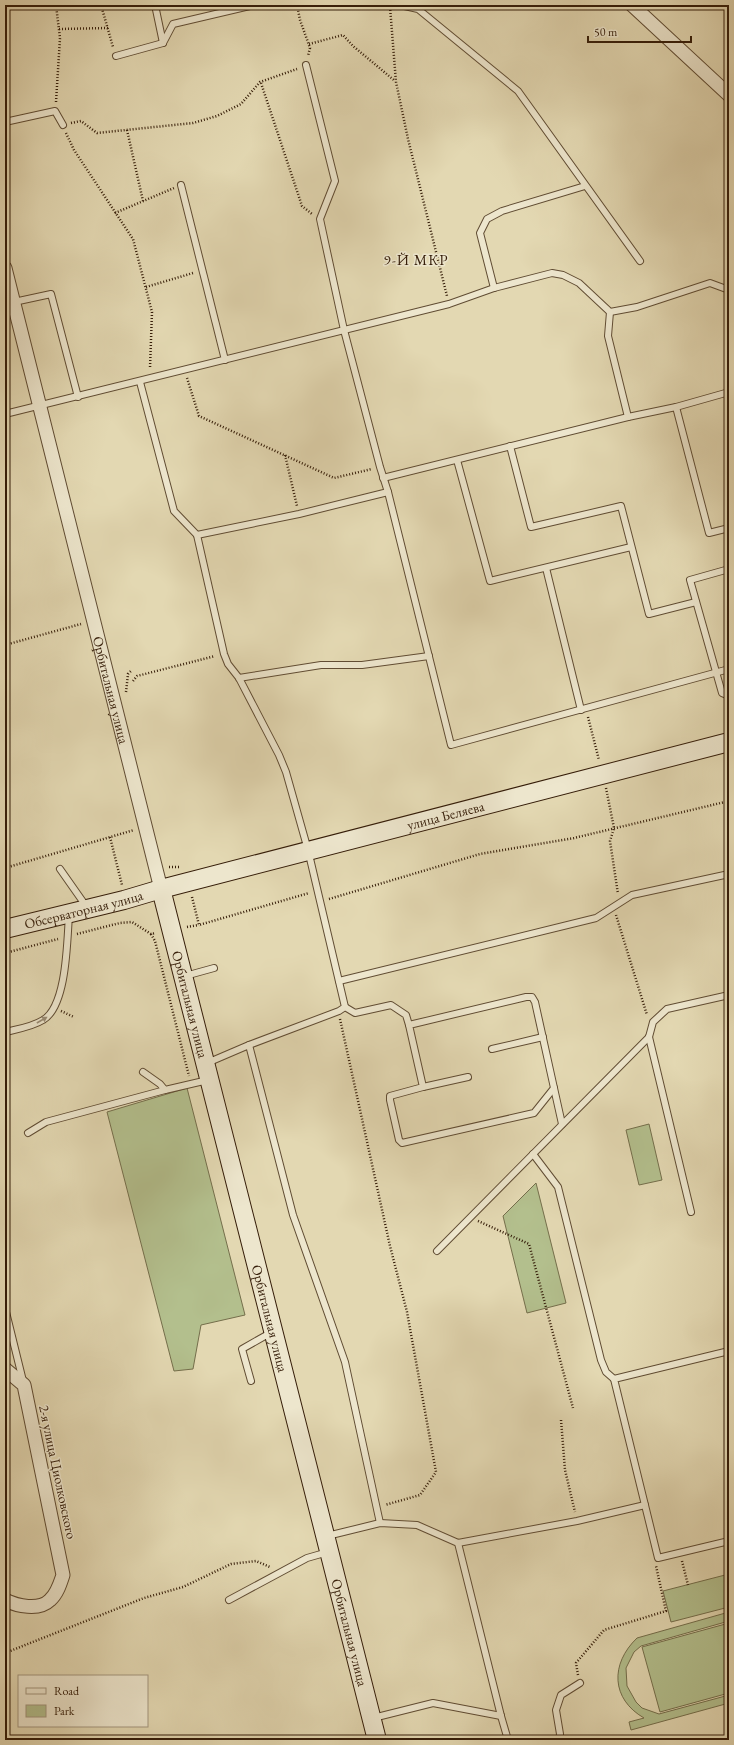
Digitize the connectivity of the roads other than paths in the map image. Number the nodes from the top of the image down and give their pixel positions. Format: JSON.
{"nodes":[{"id":1,"x":155,"y":5,"type":"edge"},
{"id":2,"x":254,"y":5,"type":"edge"},
{"id":3,"x":400,"y":5,"type":"edge"},
{"id":4,"x":632,"y":5,"type":"edge"},
{"id":5,"x":163,"y":43,"type":"junction"},
{"id":6,"x":116,"y":56,"type":"road end"},
{"id":7,"x":306,"y":65,"type":"road end"},
{"id":8,"x":729,"y":95,"type":"edge"},
{"id":9,"x":5,"y":122,"type":"edge"},
{"id":10,"x":63,"y":125,"type":"road end"},
{"id":11,"x":181,"y":185,"type":"road end"},
{"id":12,"x":585,"y":186,"type":"junction"},
{"id":13,"x":640,"y":261,"type":"dead end"},
{"id":14,"x":5,"y":268,"type":"edge"},
{"id":15,"x":494,"y":288,"type":"junction"},
{"id":16,"x":729,"y":290,"type":"edge"},
{"id":17,"x":14,"y":302,"type":"junction"},
{"id":18,"x":610,"y":312,"type":"junction"},
{"id":19,"x":344,"y":330,"type":"junction"},
{"id":20,"x":225,"y":360,"type":"junction"},
{"id":21,"x":140,"y":382,"type":"junction"},
{"id":22,"x":729,"y":392,"type":"edge"},
{"id":23,"x":78,"y":397,"type":"junction"},
{"id":24,"x":40,"y":406,"type":"junction"},
{"id":25,"x":676,"y":407,"type":"junction"},
{"id":26,"x":5,"y":414,"type":"edge"},
{"id":27,"x":628,"y":417,"type":"junction"},
{"id":28,"x":510,"y":446,"type":"junction"},
{"id":29,"x":457,"y":460,"type":"junction"},
{"id":30,"x":383,"y":478,"type":"junction"},
{"id":31,"x":388,"y":492,"type":"junction"},
{"id":32,"x":729,"y":528,"type":"edge"},
{"id":33,"x":197,"y":535,"type":"junction"},
{"id":34,"x":631,"y":547,"type":"junction"},
{"id":35,"x":546,"y":568,"type":"junction"},
{"id":36,"x":729,"y":569,"type":"edge"},
{"id":37,"x":696,"y":602,"type":"junction"},
{"id":38,"x":429,"y":656,"type":"junction"},
{"id":39,"x":729,"y":669,"type":"edge"},
{"id":40,"x":716,"y":673,"type":"junction"},
{"id":41,"x":239,"y":678,"type":"junction"},
{"id":42,"x":729,"y":696,"type":"edge"},
{"id":43,"x":584,"y":709,"type":"junction"},
{"id":44,"x":729,"y":742,"type":"edge"},
{"id":45,"x":308,"y":850,"type":"junction"},
{"id":46,"x":60,"y":869,"type":"dead end"},
{"id":47,"x":729,"y":874,"type":"edge"},
{"id":48,"x":162,"y":889,"type":"junction"},
{"id":49,"x":88,"y":909,"type":"junction"},
{"id":50,"x":70,"y":914,"type":"junction"},
{"id":51,"x":5,"y":929,"type":"edge"},
{"id":52,"x":214,"y":968,"type":"dead end"},
{"id":53,"x":184,"y":976,"type":"junction"},
{"id":54,"x":339,"y":981,"type":"junction"},
{"id":55,"x":729,"y":995,"type":"edge"},
{"id":56,"x":345,"y":1007,"type":"junction"},
{"id":57,"x":408,"y":1025,"type":"junction"},
{"id":58,"x":5,"y":1032,"type":"edge"},
{"id":59,"x":543,"y":1037,"type":"junction"},
{"id":60,"x":649,"y":1037,"type":"junction"},
{"id":61,"x":249,"y":1045,"type":"junction"},
{"id":62,"x":492,"y":1049,"type":"dead end"},
{"id":63,"x":143,"y":1072,"type":"dead end"},
{"id":64,"x":208,"y":1072,"type":"junction"},
{"id":65,"x":468,"y":1077,"type":"dead end"},
{"id":66,"x":423,"y":1087,"type":"junction"},
{"id":67,"x":554,"y":1088,"type":"junction"},
{"id":68,"x":165,"y":1090,"type":"junction"},
{"id":69,"x":562,"y":1124,"type":"junction"},
{"id":70,"x":28,"y":1133,"type":"dead end"},
{"id":71,"x":533,"y":1154,"type":"junction"},
{"id":72,"x":691,"y":1212,"type":"dead end"},
{"id":73,"x":437,"y":1251,"type":"dead end"},
{"id":74,"x":5,"y":1308,"type":"edge"},
{"id":75,"x":273,"y":1331,"type":"junction"},
{"id":76,"x":729,"y":1351,"type":"edge"},
{"id":77,"x":5,"y":1369,"type":"edge"},
{"id":78,"x":614,"y":1379,"type":"junction"},
{"id":79,"x":251,"y":1381,"type":"dead end"},
{"id":80,"x":24,"y":1385,"type":"junction"},
{"id":81,"x":645,"y":1505,"type":"junction"},
{"id":82,"x":380,"y":1523,"type":"junction"},
{"id":83,"x":729,"y":1541,"type":"edge"},
{"id":84,"x":458,"y":1543,"type":"junction"},
{"id":85,"x":327,"y":1544,"type":"junction"},
{"id":86,"x":5,"y":1600,"type":"edge"},
{"id":87,"x":229,"y":1600,"type":"dead end"},
{"id":88,"x":580,"y":1683,"type":"road end"},
{"id":89,"x":501,"y":1716,"type":"junction"},
{"id":90,"x":371,"y":1718,"type":"junction"},
{"id":91,"x":377,"y":1740,"type":"edge"},
{"id":92,"x":508,"y":1740,"type":"edge"},
{"id":93,"x":558,"y":1740,"type":"edge"}],
"edges":[{"from":1,"to":5,"type":"lane"},
{"from":2,"to":5,"type":"lane"},
{"from":3,"to":12,"type":"lane"},
{"from":4,"to":8,"type":"street"},
{"from":5,"to":6,"type":"lane"},
{"from":7,"to":19,"type":"lane"},
{"from":9,"to":10,"type":"lane"},
{"from":11,"to":20,"type":"lane"},
{"from":12,"to":13,"type":"lane"},
{"from":12,"to":15,"type":"lane"},
{"from":14,"to":17,"type":"street","name":"Орбитальная улица"},
{"from":15,"to":18,"type":"lane"},
{"from":15,"to":19,"type":"lane"},
{"from":16,"to":18,"type":"lane"},
{"from":17,"to":23,"type":"lane"},
{"from":17,"to":24,"type":"street","name":"Орбитальная улица"},
{"from":18,"to":27,"type":"lane"},
{"from":19,"to":20,"type":"lane"},
{"from":19,"to":30,"type":"lane"},
{"from":20,"to":21,"type":"lane"},
{"from":21,"to":23,"type":"lane"},
{"from":21,"to":33,"type":"lane"},
{"from":22,"to":25,"type":"lane"},
{"from":23,"to":24,"type":"lane"},
{"from":24,"to":26,"type":"lane"},
{"from":24,"to":48,"type":"street","name":"Орбитальная улица"},
{"from":25,"to":27,"type":"lane"},
{"from":25,"to":32,"type":"lane"},
{"from":27,"to":28,"type":"lane"},
{"from":28,"to":29,"type":"lane"},
{"from":28,"to":34,"type":"lane"},
{"from":29,"to":30,"type":"lane"},
{"from":29,"to":35,"type":"lane"},
{"from":30,"to":31,"type":"lane"},
{"from":31,"to":33,"type":"lane"},
{"from":31,"to":38,"type":"lane"},
{"from":33,"to":41,"type":"lane"},
{"from":34,"to":35,"type":"lane"},
{"from":34,"to":37,"type":"lane"},
{"from":35,"to":43,"type":"lane"},
{"from":36,"to":37,"type":"lane"},
{"from":37,"to":40,"type":"lane"},
{"from":38,"to":41,"type":"lane"},
{"from":38,"to":43,"type":"lane"},
{"from":39,"to":40,"type":"lane"},
{"from":40,"to":42,"type":"lane"},
{"from":40,"to":43,"type":"lane"},
{"from":41,"to":45,"type":"lane"},
{"from":44,"to":45,"type":"main road","name":"улица Беляева"},
{"from":45,"to":48,"type":"main road","name":"улица Беляева"},
{"from":45,"to":54,"type":"lane"},
{"from":46,"to":49,"type":"lane"},
{"from":47,"to":54,"type":"lane"},
{"from":48,"to":49,"type":"main road","name":"Обсерваторная улица"},
{"from":48,"to":53,"type":"main road","name":"Орбитальная улица"},
{"from":49,"to":50,"type":"main road","name":"Обсерваторная улица"},
{"from":50,"to":51,"type":"main road","name":"Обсерваторная улица"},
{"from":58,"to":50,"type":"lane","one_way":true},
{"from":52,"to":53,"type":"lane"},
{"from":53,"to":64,"type":"main road","name":"Орбитальная улица"},
{"from":54,"to":56,"type":"lane"},
{"from":55,"to":60,"type":"lane"},
{"from":56,"to":57,"type":"lane"},
{"from":56,"to":61,"type":"lane"},
{"from":57,"to":59,"type":"lane"},
{"from":57,"to":66,"type":"lane"},
{"from":59,"to":62,"type":"lane"},
{"from":59,"to":67,"type":"lane"},
{"from":60,"to":69,"type":"lane"},
{"from":60,"to":72,"type":"lane"},
{"from":61,"to":64,"type":"lane"},
{"from":61,"to":82,"type":"lane"},
{"from":63,"to":68,"type":"lane"},
{"from":64,"to":68,"type":"lane"},
{"from":64,"to":75,"type":"main road","name":"Орбитальная улица"},
{"from":65,"to":66,"type":"lane"},
{"from":66,"to":67,"type":"lane"},
{"from":67,"to":69,"type":"lane"},
{"from":68,"to":70,"type":"lane"},
{"from":69,"to":71,"type":"lane"},
{"from":71,"to":73,"type":"lane"},
{"from":71,"to":78,"type":"lane"},
{"from":74,"to":80,"type":"lane"},
{"from":75,"to":79,"type":"lane"},
{"from":75,"to":85,"type":"main road","name":"Орбитальная улица"},
{"from":76,"to":78,"type":"lane"},
{"from":77,"to":80,"type":"street"},
{"from":78,"to":81,"type":"lane"},
{"from":80,"to":86,"type":"street","name":"2-я улица Циолковского"},
{"from":81,"to":83,"type":"lane"},
{"from":81,"to":84,"type":"lane"},
{"from":82,"to":84,"type":"lane"},
{"from":82,"to":85,"type":"lane"},
{"from":84,"to":89,"type":"lane"},
{"from":85,"to":87,"type":"lane"},
{"from":85,"to":90,"type":"main road","name":"Орбитальная улица"},
{"from":88,"to":93,"type":"lane"},
{"from":89,"to":90,"type":"lane"},
{"from":89,"to":92,"type":"lane"},
{"from":90,"to":91,"type":"main road","name":"Орбитальная улица"}]}
